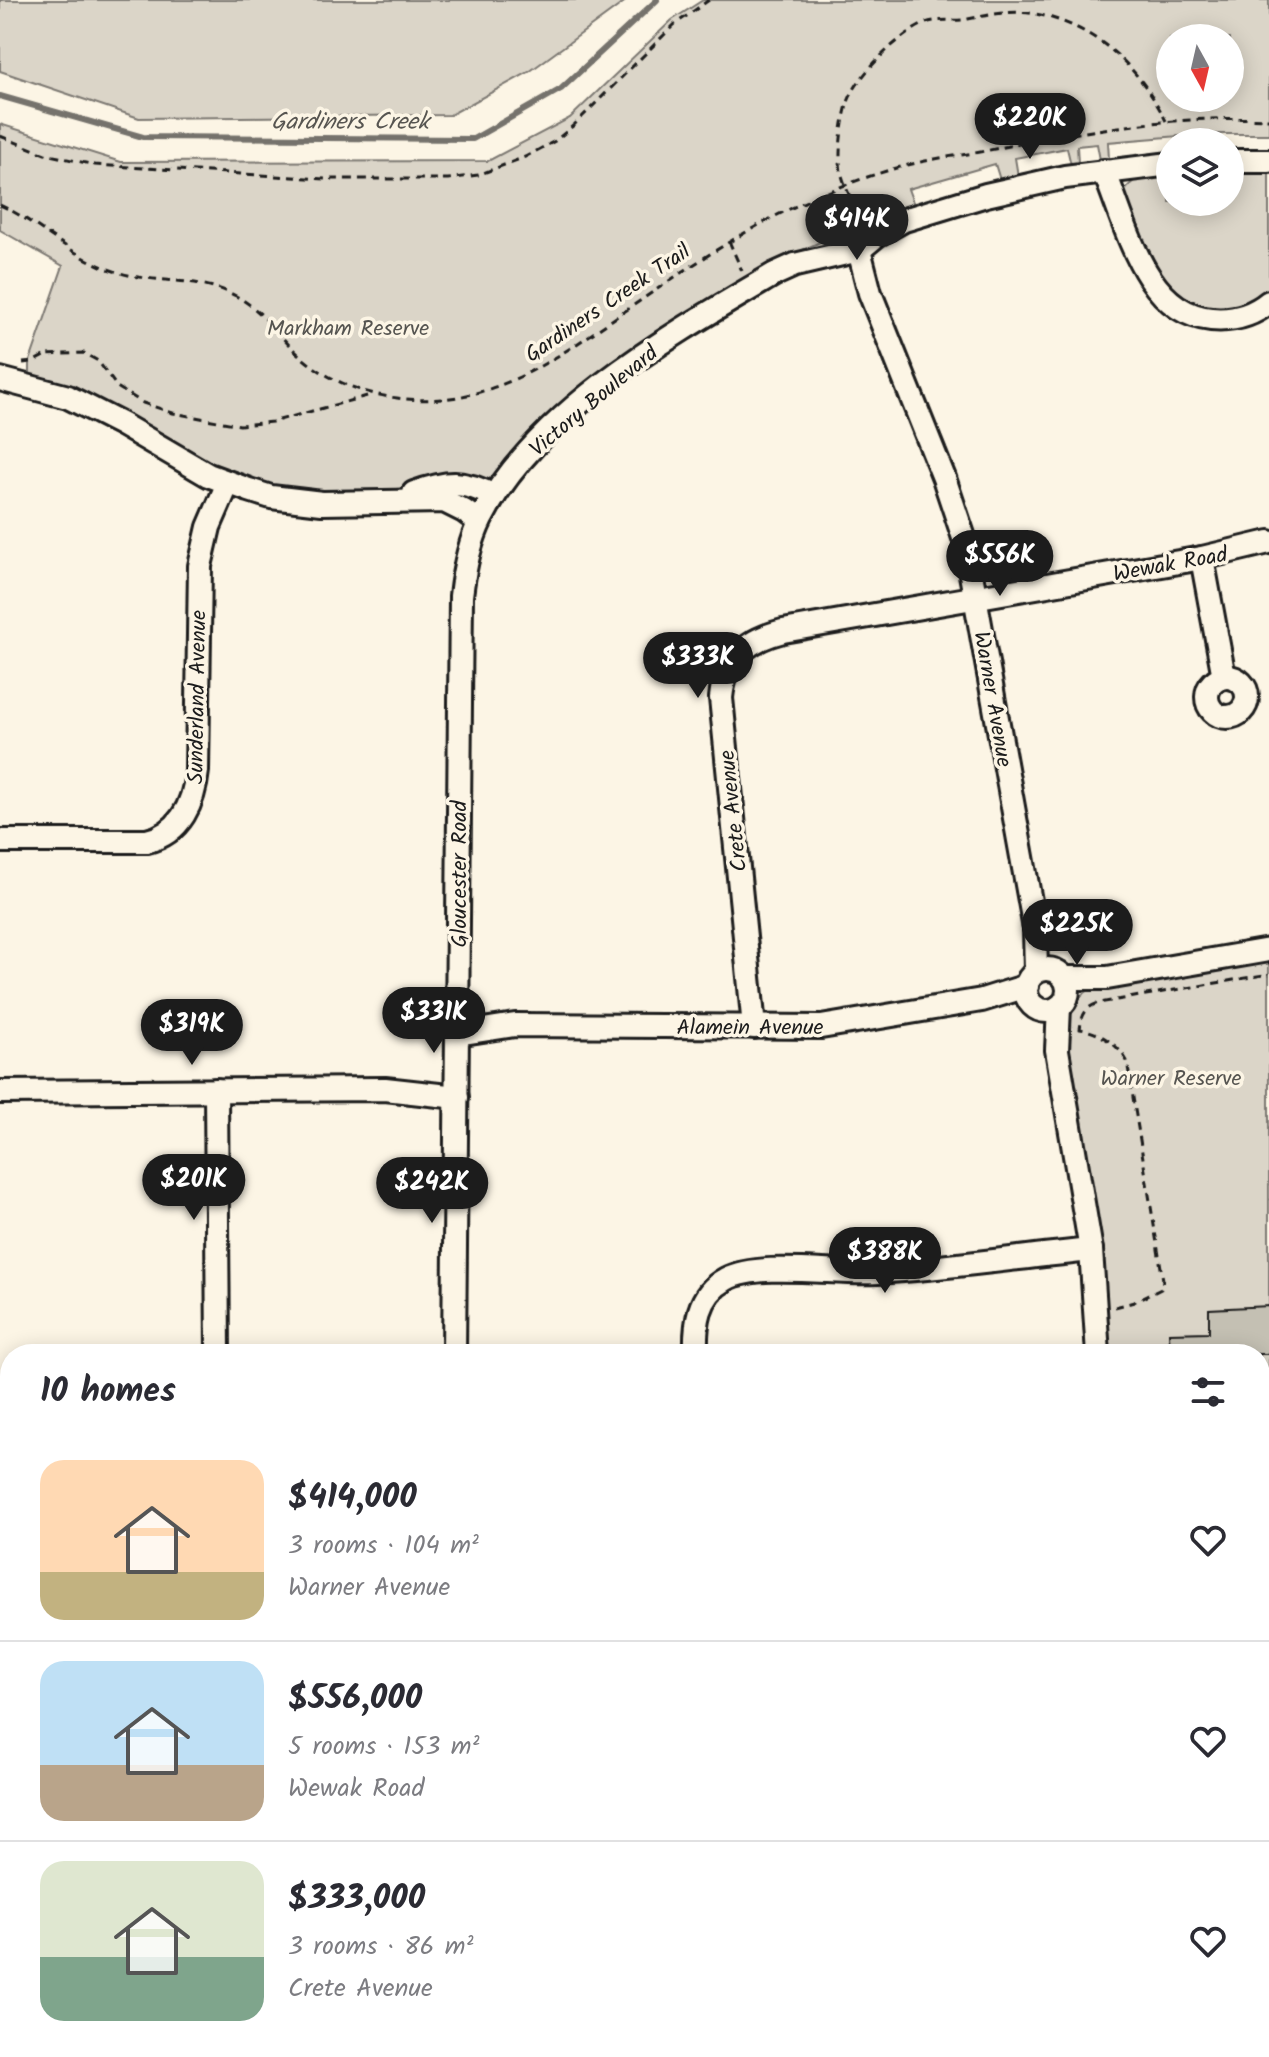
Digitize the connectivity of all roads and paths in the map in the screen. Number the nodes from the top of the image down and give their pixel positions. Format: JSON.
{"nodes":[{"id":1,"x":709,"y":0,"type":"edge"},
{"id":2,"x":1269,"y":119,"type":"edge"},
{"id":3,"x":1166,"y":122,"type":"junction"},
{"id":4,"x":0,"y":136,"type":"edge"},
{"id":5,"x":1244,"y":161,"type":"edge"},
{"id":6,"x":1269,"y":161,"type":"edge"},
{"id":7,"x":1156,"y":165,"type":"edge"},
{"id":8,"x":1104,"y":171,"type":"junction"},
{"id":9,"x":847,"y":185,"type":"junction"},
{"id":10,"x":0,"y":205,"type":"edge"},
{"id":11,"x":729,"y":241,"type":"junction"},
{"id":12,"x":856,"y":243,"type":"junction"},
{"id":13,"x":750,"y":288,"type":"junction"},
{"id":14,"x":1269,"y":302,"type":"edge"},
{"id":15,"x":24,"y":364,"type":"dead end"},
{"id":16,"x":0,"y":379,"type":"edge"},
{"id":17,"x":374,"y":394,"type":"junction"},
{"id":18,"x":228,"y":483,"type":"junction"},
{"id":19,"x":494,"y":496,"type":"junction"},
{"id":20,"x":394,"y":501,"type":"junction"},
{"id":21,"x":479,"y":522,"type":"junction"},
{"id":22,"x":1269,"y":542,"type":"edge"},
{"id":23,"x":1202,"y":558,"type":"junction"},
{"id":24,"x":976,"y":597,"type":"junction"},
{"id":25,"x":1224,"y":677,"type":"dead end"},
{"id":26,"x":0,"y":841,"type":"edge"},
{"id":27,"x":1269,"y":950,"type":"edge"},
{"id":28,"x":1269,"y":974,"type":"edge"},
{"id":29,"x":1047,"y":990,"type":"junction"},
{"id":30,"x":457,"y":1024,"type":"junction"},
{"id":31,"x":754,"y":1027,"type":"junction"},
{"id":32,"x":216,"y":1090,"type":"junction"},
{"id":33,"x":457,"y":1090,"type":"junction"},
{"id":34,"x":0,"y":1092,"type":"edge"},
{"id":35,"x":1091,"y":1250,"type":"junction"},
{"id":36,"x":1096,"y":1309,"type":"junction"},
{"id":37,"x":218,"y":1344,"type":"edge"},
{"id":38,"x":454,"y":1344,"type":"edge"},
{"id":39,"x":696,"y":1344,"type":"edge"},
{"id":40,"x":1098,"y":1344,"type":"edge"},
{"id":41,"x":0,"y":1388,"type":"edge"},
{"id":42,"x":0,"y":1396,"type":"edge"}],
"edges":[{"from":1,"to":4,"type":"path"},
{"from":2,"to":3,"type":"path","name":"Gardiners Creek Trail"},
{"from":3,"to":9,"type":"path","name":"Gardiners Creek Trail"},
{"from":3,"to":9,"type":"path"},
{"from":5,"to":6,"type":"street"},
{"from":7,"to":8,"type":"street","name":"Victory Boulevard"},
{"from":8,"to":12,"type":"street","name":"Victory Boulevard"},
{"from":8,"to":14,"type":"street"},
{"from":9,"to":11,"type":"path","name":"Gardiners Creek Trail"},
{"from":9,"to":12,"type":"path"},
{"from":10,"to":17,"type":"path","name":"Gardiners Creek Trail"},
{"from":11,"to":13,"type":"path"},
{"from":11,"to":17,"type":"path","name":"Gardiners Creek Trail"},
{"from":12,"to":13,"type":"street","name":"Victory Boulevard"},
{"from":12,"to":24,"type":"street","name":"Warner Avenue"},
{"from":13,"to":19,"type":"street","name":"Victory Boulevard"},
{"from":15,"to":17,"type":"path"},
{"from":16,"to":18,"type":"street"},
{"from":18,"to":20,"type":"street"},
{"from":18,"to":26,"type":"street","name":"Sunderland Avenue"},
{"from":19,"to":20,"type":"street"},
{"from":19,"to":21,"type":"street","name":"Gloucester Road"},
{"from":20,"to":21,"type":"street"},
{"from":21,"to":30,"type":"street","name":"Gloucester Road"},
{"from":22,"to":23,"type":"street","name":"Wewak Road"},
{"from":23,"to":24,"type":"street","name":"Wewak Road"},
{"from":23,"to":25,"type":"street"},
{"from":24,"to":29,"type":"street","name":"Warner Avenue"},
{"from":24,"to":31,"type":"street","name":"Crete Avenue"},
{"from":27,"to":29,"type":"street","name":"Alamein Avenue"},
{"from":28,"to":36,"type":"path"},
{"from":29,"to":31,"type":"street","name":"Alamein Avenue"},
{"from":29,"to":35,"type":"street","name":"Warner Avenue"},
{"from":30,"to":31,"type":"street","name":"Alamein Avenue"},
{"from":30,"to":33,"type":"street","name":"Gloucester Road"},
{"from":32,"to":33,"type":"street"},
{"from":32,"to":34,"type":"street"},
{"from":32,"to":37,"type":"street"},
{"from":33,"to":38,"type":"street","name":"Gloucester Road"},
{"from":35,"to":36,"type":"street","name":"Warner Avenue"},
{"from":35,"to":39,"type":"street"},
{"from":36,"to":40,"type":"street","name":"Warner Avenue"},
{"from":41,"to":42,"type":"street"}]}
